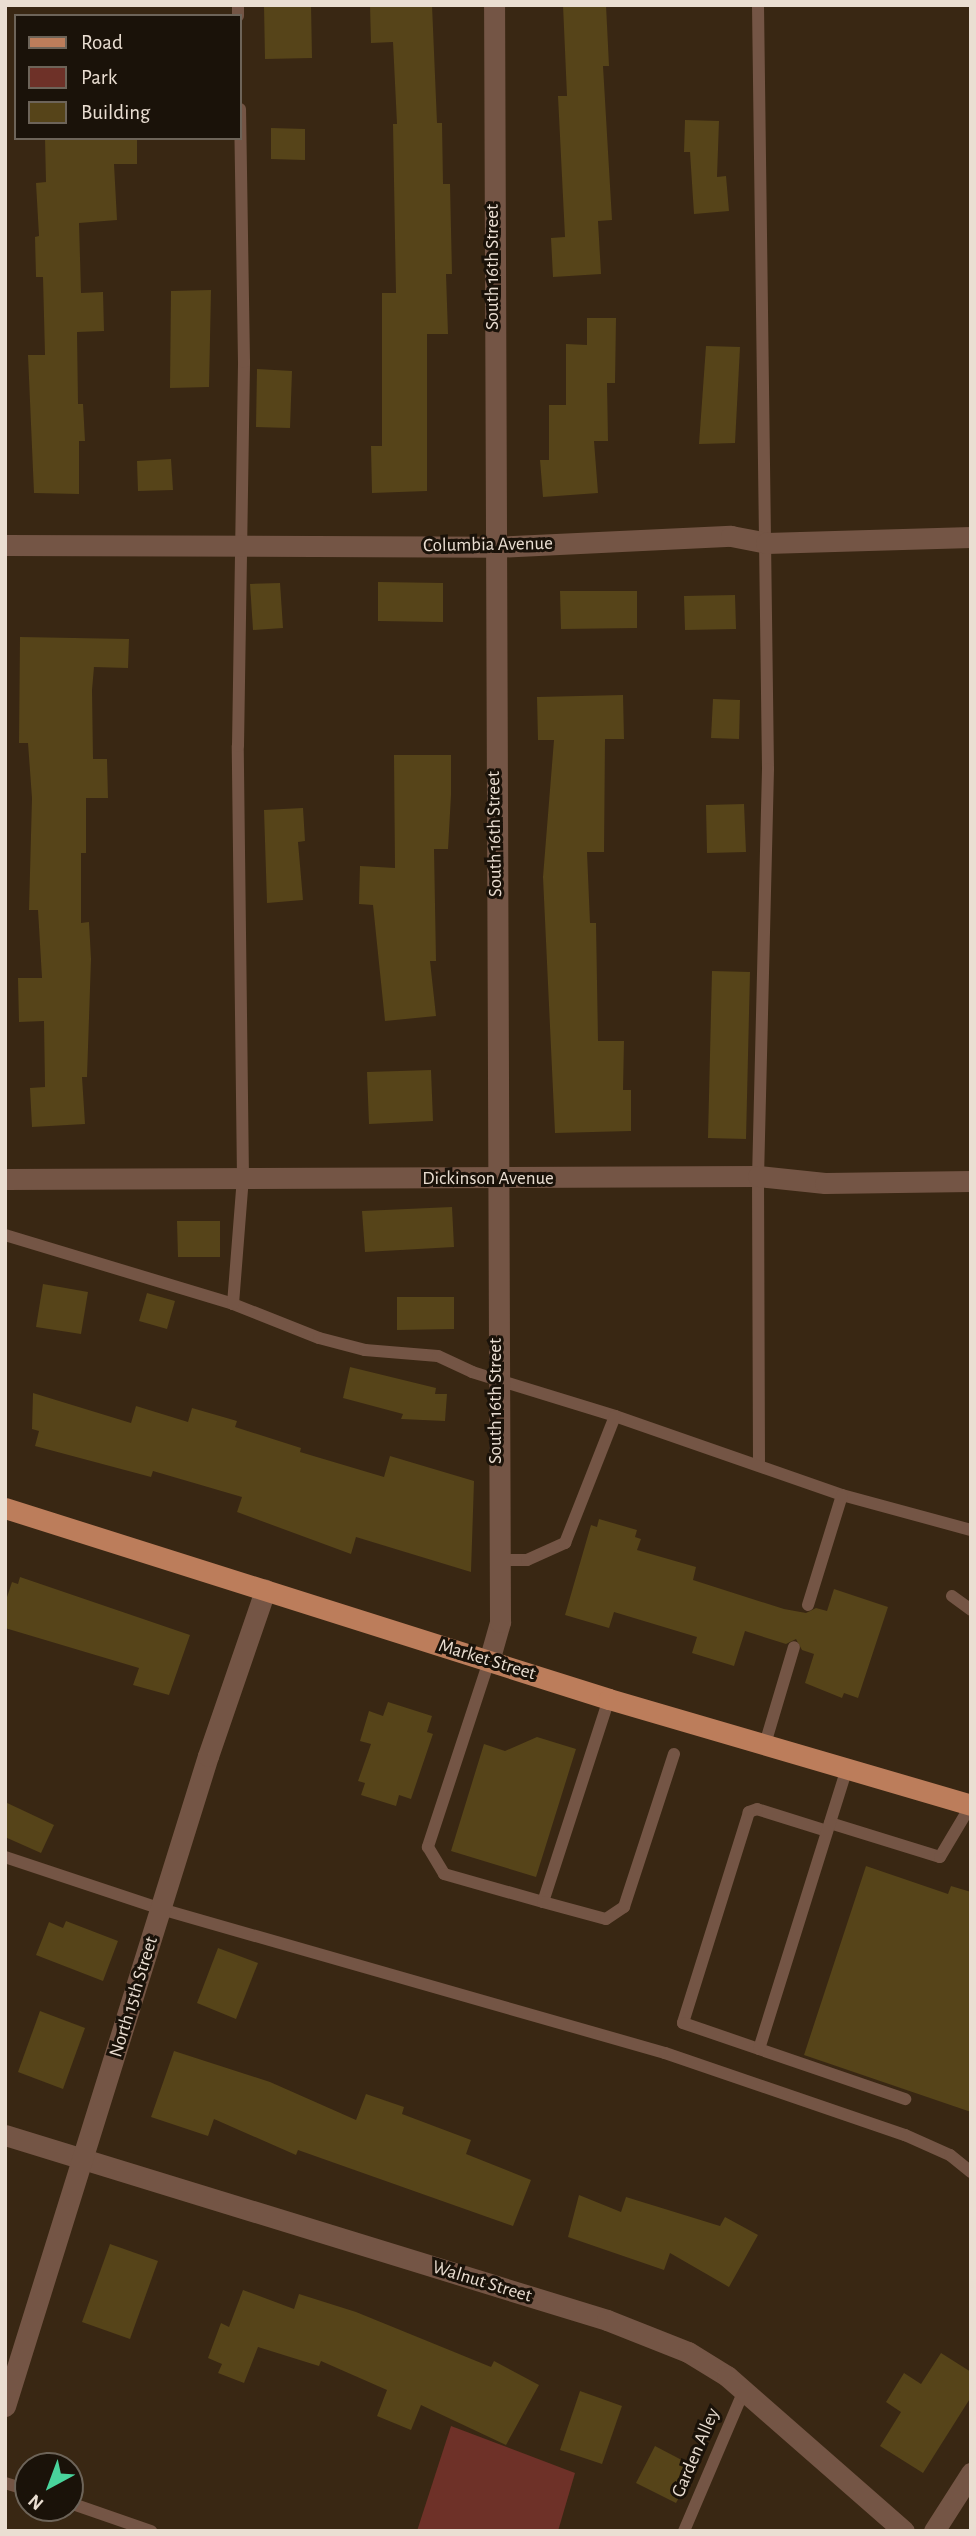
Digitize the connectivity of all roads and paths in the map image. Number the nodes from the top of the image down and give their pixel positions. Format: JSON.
{"nodes":[{"id":1,"x":494,"y":5,"type":"edge"},
{"id":2,"x":758,"y":5,"type":"edge"},
{"id":3,"x":240,"y":140,"type":"edge"},
{"id":4,"x":971,"y":537,"type":"edge"},
{"id":5,"x":242,"y":543,"type":"junction"},
{"id":6,"x":766,"y":543,"type":"junction"},
{"id":7,"x":5,"y":545,"type":"edge"},
{"id":8,"x":494,"y":547,"type":"junction"},
{"id":9,"x":758,"y":1176,"type":"junction"},
{"id":10,"x":243,"y":1178,"type":"junction"},
{"id":11,"x":5,"y":1179,"type":"edge"},
{"id":12,"x":500,"y":1180,"type":"junction"},
{"id":13,"x":971,"y":1181,"type":"edge"},
{"id":14,"x":5,"y":1235,"type":"edge"},
{"id":15,"x":233,"y":1304,"type":"junction"},
{"id":16,"x":495,"y":1380,"type":"junction"},
{"id":17,"x":615,"y":1416,"type":"junction"},
{"id":18,"x":759,"y":1465,"type":"junction"},
{"id":19,"x":842,"y":1495,"type":"junction"},
{"id":20,"x":5,"y":1508,"type":"edge"},
{"id":21,"x":971,"y":1530,"type":"edge"},
{"id":22,"x":499,"y":1560,"type":"junction"},
{"id":23,"x":265,"y":1590,"type":"junction"},
{"id":24,"x":971,"y":1598,"type":"edge"},
{"id":25,"x":808,"y":1605,"type":"dead end"},
{"id":26,"x":971,"y":1610,"type":"edge"},
{"id":27,"x":794,"y":1647,"type":"dead end"},
{"id":28,"x":489,"y":1661,"type":"junction"},
{"id":29,"x":609,"y":1699,"type":"junction"},
{"id":30,"x":765,"y":1744,"type":"junction"},
{"id":31,"x":674,"y":1754,"type":"dead end"},
{"id":32,"x":847,"y":1769,"type":"junction"},
{"id":33,"x":971,"y":1805,"type":"edge"},
{"id":34,"x":829,"y":1827,"type":"junction"},
{"id":35,"x":5,"y":1857,"type":"edge"},
{"id":36,"x":543,"y":1902,"type":"junction"},
{"id":37,"x":161,"y":1909,"type":"junction"},
{"id":38,"x":759,"y":2049,"type":"junction"},
{"id":39,"x":905,"y":2099,"type":"dead end"},
{"id":40,"x":5,"y":2135,"type":"edge"},
{"id":41,"x":84,"y":2160,"type":"junction"},
{"id":42,"x":971,"y":2172,"type":"edge"},
{"id":43,"x":744,"y":2390,"type":"junction"},
{"id":44,"x":5,"y":2406,"type":"edge"},
{"id":45,"x":971,"y":2473,"type":"edge"},
{"id":46,"x":84,"y":2508,"type":"edge"},
{"id":47,"x":151,"y":2531,"type":"edge"},
{"id":48,"x":684,"y":2531,"type":"edge"},
{"id":49,"x":904,"y":2531,"type":"edge"},
{"id":50,"x":934,"y":2531,"type":"edge"}],
"edges":[{"from":1,"to":8,"type":"street","name":"South 16th Street"},
{"from":2,"to":6,"type":"lane"},
{"from":3,"to":5,"type":"lane"},
{"from":4,"to":6,"type":"street","name":"Columbia Avenue"},
{"from":5,"to":7,"type":"street","name":"Columbia Avenue"},
{"from":5,"to":8,"type":"street","name":"Columbia Avenue"},
{"from":5,"to":10,"type":"lane"},
{"from":6,"to":8,"type":"street","name":"Columbia Avenue"},
{"from":6,"to":9,"type":"lane"},
{"from":8,"to":12,"type":"street","name":"South 16th Street"},
{"from":9,"to":12,"type":"street","name":"Dickinson Avenue"},
{"from":9,"to":13,"type":"street","name":"Dickinson Avenue"},
{"from":9,"to":18,"type":"lane"},
{"from":10,"to":11,"type":"street","name":"Dickinson Avenue"},
{"from":10,"to":12,"type":"street","name":"Dickinson Avenue"},
{"from":10,"to":15,"type":"lane"},
{"from":12,"to":16,"type":"street","name":"South 16th Street"},
{"from":14,"to":15,"type":"lane"},
{"from":15,"to":16,"type":"lane"},
{"from":16,"to":17,"type":"lane"},
{"from":16,"to":22,"type":"street","name":"South 16th Street"},
{"from":17,"to":18,"type":"lane"},
{"from":17,"to":22,"type":"lane"},
{"from":18,"to":19,"type":"lane"},
{"from":19,"to":21,"type":"lane"},
{"from":19,"to":25,"type":"lane"},
{"from":20,"to":23,"type":"main road","name":"Market Street"},
{"from":22,"to":28,"type":"street","name":"South 16th Street"},
{"from":23,"to":28,"type":"main road","name":"Market Street"},
{"from":23,"to":37,"type":"street","name":"North 15th Street"},
{"from":24,"to":26,"type":"lane"},
{"from":27,"to":30,"type":"lane"},
{"from":28,"to":29,"type":"main road","name":"Market Street"},
{"from":28,"to":36,"type":"lane"},
{"from":29,"to":30,"type":"main road","name":"Market Street"},
{"from":29,"to":36,"type":"lane"},
{"from":30,"to":32,"type":"main road","name":"Market Street"},
{"from":31,"to":36,"type":"lane"},
{"from":32,"to":33,"type":"main road","name":"Market Street"},
{"from":32,"to":34,"type":"lane"},
{"from":33,"to":34,"type":"lane"},
{"from":34,"to":38,"type":"lane"},
{"from":34,"to":38,"type":"lane"},
{"from":35,"to":37,"type":"lane"},
{"from":37,"to":41,"type":"street","name":"North 15th Street"},
{"from":37,"to":42,"type":"lane"},
{"from":38,"to":39,"type":"lane"},
{"from":40,"to":41,"type":"street","name":"Walnut Street"},
{"from":41,"to":43,"type":"street","name":"Walnut Street"},
{"from":41,"to":44,"type":"street","name":"North 15th Street"},
{"from":43,"to":48,"type":"lane","name":"Garden Alley"},
{"from":43,"to":49,"type":"street","name":"Walnut Street"},
{"from":45,"to":50,"type":"street"},
{"from":46,"to":47,"type":"lane"}]}
